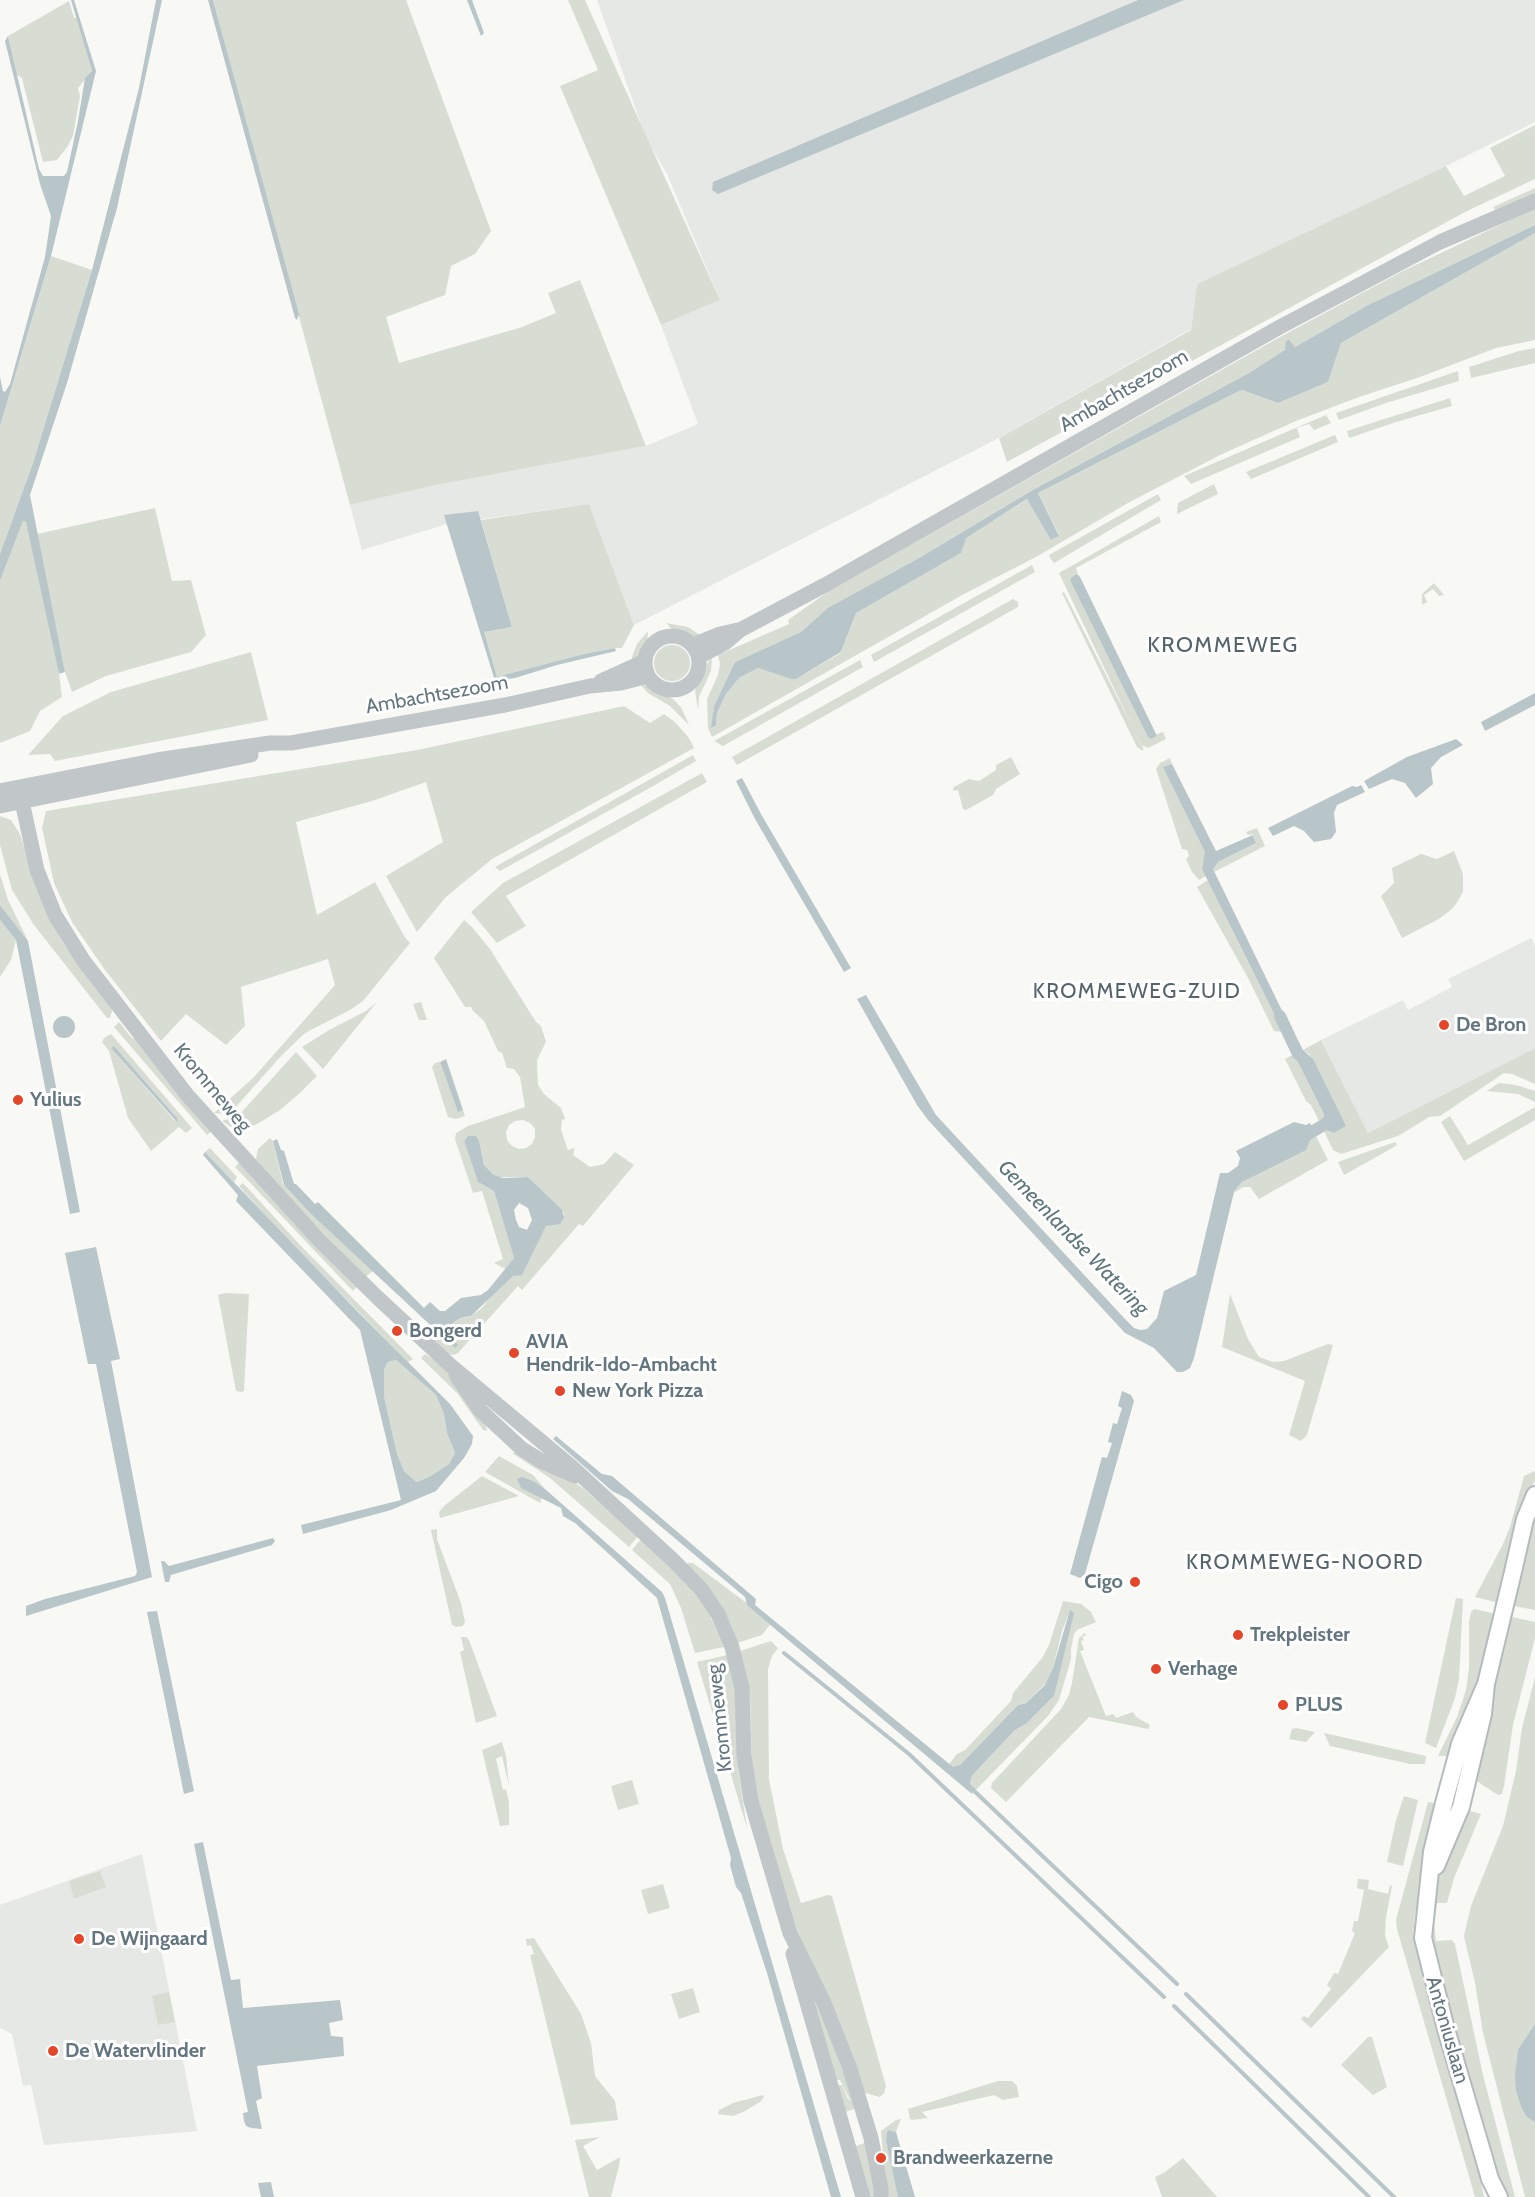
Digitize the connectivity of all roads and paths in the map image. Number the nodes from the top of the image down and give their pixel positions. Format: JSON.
{"nodes":[{"id":1,"x":1535,"y":201,"type":"edge"},
{"id":2,"x":696,"y":651,"type":"junction"},
{"id":3,"x":646,"y":668,"type":"junction"},
{"id":4,"x":0,"y":791,"type":"edge"},
{"id":5,"x":20,"y":795,"type":"junction"},
{"id":6,"x":0,"y":806,"type":"edge"},
{"id":7,"x":1535,"y":1495,"type":"edge"},
{"id":8,"x":790,"y":1933,"type":"junction"},
{"id":9,"x":1490,"y":2179,"type":"junction"},
{"id":10,"x":862,"y":2197,"type":"edge"},
{"id":11,"x":881,"y":2197,"type":"edge"},
{"id":12,"x":1489,"y":2197,"type":"edge"},
{"id":13,"x":1499,"y":2197,"type":"edge"}],
"edges":[{"from":1,"to":2,"type":"street","name":"Ambachtsezoom"},
{"from":2,"to":3,"type":"street"},
{"from":2,"to":3,"type":"street"},
{"from":3,"to":5,"type":"street","name":"Ambachtsezoom"},
{"from":4,"to":5,"type":"street","name":"Ambachtsezoom"},
{"from":5,"to":6,"type":"street","name":"Ambachtsezoom"},
{"from":5,"to":8,"type":"street","name":"Krommeweg"},
{"from":7,"to":9,"type":"main road","name":"Antoniuslaan"},
{"from":8,"to":10,"type":"street","name":"Krommeweg"},
{"from":8,"to":11,"type":"street","name":"Krommeweg"},
{"from":9,"to":12,"type":"main road","name":"Antoniuslaan"},
{"from":9,"to":13,"type":"main road","name":"Antoniuslaan"}]}
